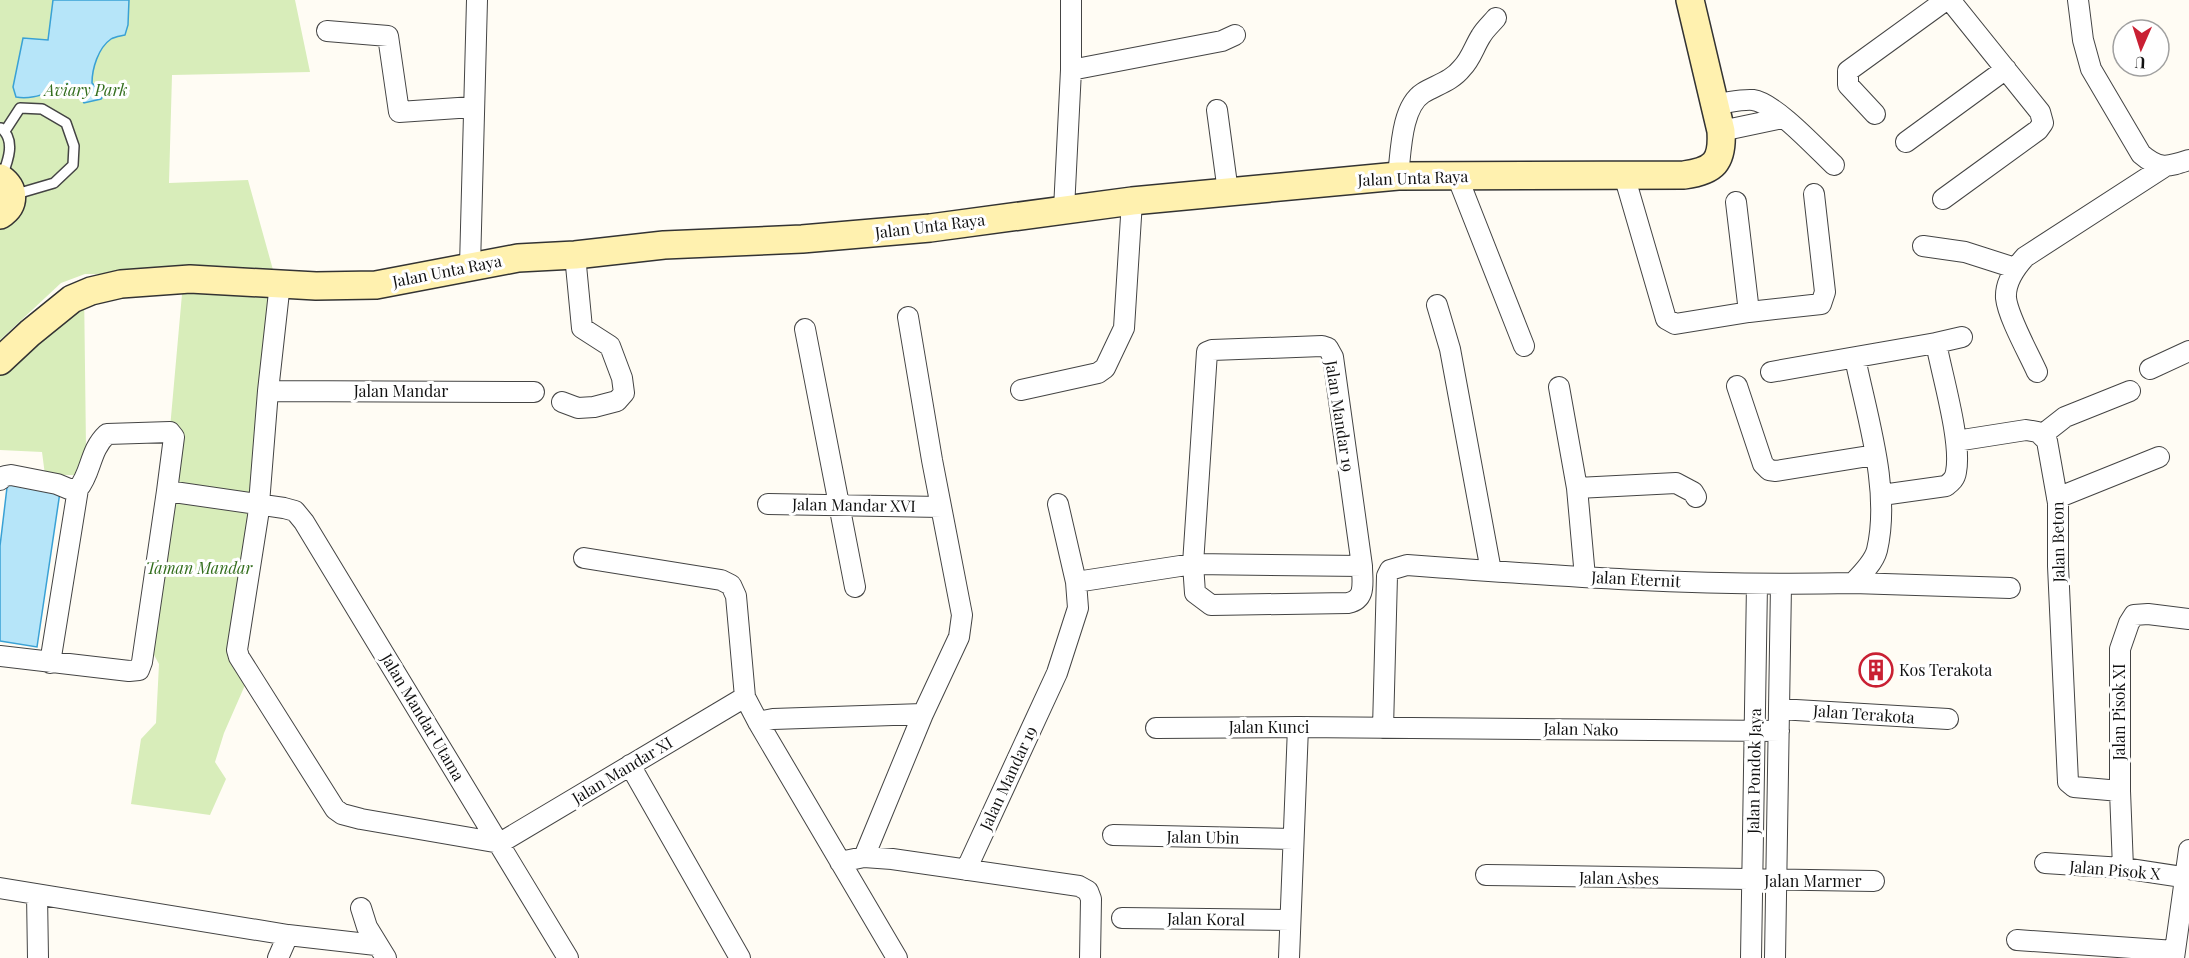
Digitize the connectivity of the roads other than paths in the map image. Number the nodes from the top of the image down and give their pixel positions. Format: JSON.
{"nodes":[{"id":1,"x":477,"y":0,"type":"edge"},
{"id":2,"x":1071,"y":0,"type":"edge"},
{"id":3,"x":1690,"y":0,"type":"edge"},
{"id":4,"x":1946,"y":0,"type":"edge"},
{"id":5,"x":1950,"y":0,"type":"edge"},
{"id":6,"x":2078,"y":0,"type":"edge"},
{"id":7,"x":1496,"y":18,"type":"dead end"},
{"id":8,"x":327,"y":31,"type":"dead end"},
{"id":9,"x":1235,"y":36,"type":"dead end"},
{"id":10,"x":2006,"y":69,"type":"junction"},
{"id":11,"x":1071,"y":70,"type":"junction"},
{"id":12,"x":1715,"y":104,"type":"junction"},
{"id":13,"x":473,"y":107,"type":"junction"},
{"id":14,"x":1217,"y":110,"type":"dead end"},
{"id":15,"x":1875,"y":114,"type":"dead end"},
{"id":16,"x":1783,"y":117,"type":"junction"},
{"id":17,"x":2,"y":129,"type":"edge"},
{"id":18,"x":1722,"y":131,"type":"junction"},
{"id":19,"x":1906,"y":142,"type":"dead end"},
{"id":20,"x":2189,"y":160,"type":"edge"},
{"id":21,"x":1834,"y":165,"type":"dead end"},
{"id":22,"x":2164,"y":167,"type":"junction"},
{"id":23,"x":1624,"y":175,"type":"junction"},
{"id":24,"x":1398,"y":176,"type":"junction"},
{"id":25,"x":1456,"y":176,"type":"junction"},
{"id":26,"x":1228,"y":192,"type":"junction"},
{"id":27,"x":1814,"y":194,"type":"dead end"},
{"id":28,"x":1943,"y":198,"type":"dead end"},
{"id":29,"x":3,"y":200,"type":"edge"},
{"id":30,"x":1132,"y":201,"type":"junction"},
{"id":31,"x":1736,"y":202,"type":"dead end"},
{"id":32,"x":1064,"y":209,"type":"junction"},
{"id":33,"x":1923,"y":246,"type":"dead end"},
{"id":34,"x":575,"y":255,"type":"junction"},
{"id":35,"x":470,"y":266,"type":"junction"},
{"id":36,"x":2015,"y":268,"type":"junction"},
{"id":37,"x":280,"y":283,"type":"junction"},
{"id":38,"x":1437,"y":304,"type":"dead end"},
{"id":39,"x":1749,"y":312,"type":"junction"},
{"id":40,"x":908,"y":317,"type":"dead end"},
{"id":41,"x":805,"y":329,"type":"dead end"},
{"id":42,"x":1962,"y":337,"type":"dead end"},
{"id":43,"x":1936,"y":343,"type":"junction"},
{"id":44,"x":1524,"y":346,"type":"dead end"},
{"id":45,"x":2189,"y":351,"type":"edge"},
{"id":46,"x":1855,"y":358,"type":"junction"},
{"id":47,"x":0,"y":361,"type":"edge"},
{"id":48,"x":2150,"y":369,"type":"dead end"},
{"id":49,"x":1771,"y":372,"type":"dead end"},
{"id":50,"x":2037,"y":372,"type":"dead end"},
{"id":51,"x":1737,"y":386,"type":"dead end"},
{"id":52,"x":1558,"y":387,"type":"dead end"},
{"id":53,"x":1021,"y":390,"type":"dead end"},
{"id":54,"x":268,"y":391,"type":"junction"},
{"id":55,"x":2130,"y":391,"type":"dead end"},
{"id":56,"x":534,"y":392,"type":"dead end"},
{"id":57,"x":562,"y":402,"type":"dead end"},
{"id":58,"x":2042,"y":435,"type":"junction"},
{"id":59,"x":1956,"y":441,"type":"junction"},
{"id":60,"x":1875,"y":455,"type":"junction"},
{"id":61,"x":2159,"y":457,"type":"dead end"},
{"id":62,"x":0,"y":480,"type":"edge"},
{"id":63,"x":1577,"y":488,"type":"junction"},
{"id":64,"x":78,"y":489,"type":"junction"},
{"id":65,"x":167,"y":491,"type":"junction"},
{"id":66,"x":1882,"y":495,"type":"junction"},
{"id":67,"x":1696,"y":497,"type":"dead end"},
{"id":68,"x":2057,"y":498,"type":"junction"},
{"id":69,"x":259,"y":502,"type":"junction"},
{"id":70,"x":768,"y":504,"type":"dead end"},
{"id":71,"x":839,"y":504,"type":"junction"},
{"id":72,"x":1058,"y":504,"type":"dead end"},
{"id":73,"x":941,"y":507,"type":"junction"},
{"id":74,"x":1877,"y":551,"type":"junction"},
{"id":75,"x":584,"y":558,"type":"dead end"},
{"id":76,"x":1193,"y":564,"type":"junction"},
{"id":77,"x":1362,"y":566,"type":"junction"},
{"id":78,"x":1491,"y":571,"type":"junction"},
{"id":79,"x":1585,"y":577,"type":"junction"},
{"id":80,"x":1076,"y":582,"type":"junction"},
{"id":81,"x":1853,"y":583,"type":"junction"},
{"id":82,"x":1757,"y":584,"type":"junction"},
{"id":83,"x":1896,"y":584,"type":"junction"},
{"id":84,"x":1781,"y":585,"type":"junction"},
{"id":85,"x":855,"y":586,"type":"dead end"},
{"id":86,"x":2010,"y":588,"type":"dead end"},
{"id":87,"x":2189,"y":619,"type":"edge"},
{"id":88,"x":0,"y":656,"type":"edge"},
{"id":89,"x":50,"y":663,"type":"junction"},
{"id":90,"x":745,"y":697,"type":"junction"},
{"id":91,"x":1779,"y":708,"type":"junction"},
{"id":92,"x":923,"y":714,"type":"junction"},
{"id":93,"x":1948,"y":719,"type":"dead end"},
{"id":94,"x":758,"y":722,"type":"junction"},
{"id":95,"x":1298,"y":727,"type":"junction"},
{"id":96,"x":1156,"y":728,"type":"dead end"},
{"id":97,"x":1383,"y":728,"type":"junction"},
{"id":98,"x":1755,"y":731,"type":"junction"},
{"id":99,"x":1779,"y":731,"type":"junction"},
{"id":100,"x":630,"y":765,"type":"junction"},
{"id":101,"x":2120,"y":791,"type":"junction"},
{"id":102,"x":1113,"y":835,"type":"dead end"},
{"id":103,"x":1293,"y":839,"type":"junction"},
{"id":104,"x":500,"y":843,"type":"junction"},
{"id":105,"x":2189,"y":850,"type":"edge"},
{"id":106,"x":864,"y":857,"type":"junction"},
{"id":107,"x":840,"y":862,"type":"junction"},
{"id":108,"x":2045,"y":863,"type":"dead end"},
{"id":109,"x":2123,"y":868,"type":"junction"},
{"id":110,"x":966,"y":870,"type":"junction"},
{"id":111,"x":1486,"y":875,"type":"dead end"},
{"id":112,"x":2187,"y":878,"type":"edge"},
{"id":113,"x":1777,"y":880,"type":"junction"},
{"id":114,"x":1753,"y":881,"type":"junction"},
{"id":115,"x":1874,"y":881,"type":"dead end"},
{"id":116,"x":0,"y":888,"type":"edge"},
{"id":117,"x":37,"y":894,"type":"junction"},
{"id":118,"x":361,"y":908,"type":"dead end"},
{"id":119,"x":1122,"y":918,"type":"dead end"},
{"id":120,"x":1290,"y":920,"type":"junction"},
{"id":121,"x":288,"y":935,"type":"junction"},
{"id":122,"x":2017,"y":940,"type":"dead end"},
{"id":123,"x":381,"y":952,"type":"edge"},
{"id":124,"x":2175,"y":955,"type":"edge"},
{"id":125,"x":38,"y":958,"type":"edge"},
{"id":126,"x":278,"y":958,"type":"edge"},
{"id":127,"x":568,"y":958,"type":"edge"},
{"id":128,"x":740,"y":958,"type":"edge"},
{"id":129,"x":897,"y":958,"type":"edge"},
{"id":130,"x":1090,"y":958,"type":"edge"},
{"id":131,"x":1289,"y":958,"type":"edge"},
{"id":132,"x":1752,"y":958,"type":"edge"},
{"id":133,"x":1775,"y":958,"type":"edge"}],
"edges":[{"from":1,"to":13,"type":"street"},
{"from":2,"to":11,"type":"street"},
{"from":3,"to":12,"type":"street","name":"Jalan Unta Raya"},
{"from":4,"to":15,"type":"street"},
{"from":5,"to":10,"type":"street"},
{"from":6,"to":22,"type":"street"},
{"from":7,"to":24,"type":"street"},
{"from":8,"to":13,"type":"street"},
{"from":9,"to":11,"type":"street"},
{"from":10,"to":19,"type":"street"},
{"from":10,"to":28,"type":"street"},
{"from":11,"to":32,"type":"street"},
{"from":12,"to":16,"type":"street"},
{"from":12,"to":18,"type":"street","name":"Jalan Unta Raya"},
{"from":13,"to":35,"type":"street"},
{"from":14,"to":26,"type":"street"},
{"from":16,"to":18,"type":"street"},
{"from":16,"to":21,"type":"street"},
{"from":17,"to":29,"type":"lane"},
{"from":17,"to":29,"type":"lane"},
{"from":18,"to":23,"type":"street","name":"Jalan Unta Raya"},
{"from":20,"to":22,"type":"street"},
{"from":22,"to":36,"type":"street"},
{"from":23,"to":25,"type":"street","name":"Jalan Unta Raya"},
{"from":23,"to":39,"type":"street"},
{"from":24,"to":25,"type":"street","name":"Jalan Unta Raya"},
{"from":24,"to":26,"type":"street","name":"Jalan Unta Raya"},
{"from":25,"to":44,"type":"street"},
{"from":26,"to":30,"type":"street","name":"Jalan Unta Raya"},
{"from":27,"to":39,"type":"street"},
{"from":30,"to":32,"type":"street","name":"Jalan Unta Raya"},
{"from":30,"to":53,"type":"street"},
{"from":31,"to":39,"type":"street"},
{"from":32,"to":34,"type":"street","name":"Jalan Unta Raya"},
{"from":33,"to":36,"type":"street"},
{"from":34,"to":35,"type":"street","name":"Jalan Unta Raya"},
{"from":34,"to":57,"type":"street"},
{"from":35,"to":37,"type":"street","name":"Jalan Unta Raya"},
{"from":36,"to":50,"type":"street"},
{"from":37,"to":47,"type":"street","name":"Jalan Unta Raya"},
{"from":37,"to":54,"type":"street"},
{"from":38,"to":78,"type":"street"},
{"from":40,"to":73,"type":"street"},
{"from":41,"to":71,"type":"street"},
{"from":42,"to":43,"type":"street"},
{"from":43,"to":46,"type":"street"},
{"from":43,"to":59,"type":"street"},
{"from":45,"to":48,"type":"street"},
{"from":46,"to":49,"type":"street"},
{"from":46,"to":60,"type":"street"},
{"from":51,"to":60,"type":"street"},
{"from":52,"to":63,"type":"street"},
{"from":54,"to":56,"type":"street","name":"Jalan Mandar"},
{"from":54,"to":69,"type":"street"},
{"from":55,"to":58,"type":"street"},
{"from":58,"to":59,"type":"street"},
{"from":58,"to":68,"type":"street","name":"Jalan Beton"},
{"from":59,"to":66,"type":"street"},
{"from":60,"to":66,"type":"street"},
{"from":61,"to":68,"type":"street"},
{"from":62,"to":64,"type":"street"},
{"from":63,"to":67,"type":"street"},
{"from":63,"to":79,"type":"street"},
{"from":64,"to":65,"type":"street"},
{"from":64,"to":89,"type":"street"},
{"from":65,"to":69,"type":"street","name":"Jalan Mandar Utama"},
{"from":65,"to":89,"type":"street"},
{"from":66,"to":74,"type":"street"},
{"from":68,"to":101,"type":"street","name":"Jalan Beton"},
{"from":69,"to":104,"type":"street","name":"Jalan Mandar Utama"},
{"from":69,"to":104,"type":"street"},
{"from":70,"to":71,"type":"street","name":"Jalan Mandar XVI"},
{"from":71,"to":73,"type":"street","name":"Jalan Mandar XVI"},
{"from":71,"to":85,"type":"street"},
{"from":72,"to":80,"type":"street","name":"Jalan Mandar 19"},
{"from":73,"to":92,"type":"street"},
{"from":74,"to":81,"type":"street"},
{"from":74,"to":83,"type":"street"},
{"from":75,"to":90,"type":"street"},
{"from":76,"to":77,"type":"street"},
{"from":76,"to":77,"type":"street","name":"Jalan Mandar 19"},
{"from":76,"to":77,"type":"street","name":"Jalan Mandar 19"},
{"from":76,"to":80,"type":"street"},
{"from":78,"to":79,"type":"street","name":"Jalan Eternit"},
{"from":78,"to":97,"type":"street","name":"Jalan Eternit"},
{"from":79,"to":82,"type":"street","name":"Jalan Eternit"},
{"from":80,"to":110,"type":"street","name":"Jalan Mandar 19"},
{"from":81,"to":83,"type":"street"},
{"from":81,"to":84,"type":"street"},
{"from":82,"to":84,"type":"street","name":"Jalan Eternit"},
{"from":82,"to":98,"type":"street","name":"Jalan Pondok Jaya"},
{"from":83,"to":86,"type":"street"},
{"from":84,"to":91,"type":"street","name":"Jalan Pondok Jaya"},
{"from":87,"to":101,"type":"street","name":"Jalan Pisok XI"},
{"from":88,"to":89,"type":"street"},
{"from":90,"to":94,"type":"street"},
{"from":90,"to":100,"type":"street","name":"Jalan Mandar XI"},
{"from":91,"to":93,"type":"street","name":"Jalan Terakota"},
{"from":91,"to":99,"type":"street","name":"Jalan Pondok Jaya"},
{"from":92,"to":94,"type":"street"},
{"from":92,"to":106,"type":"street"},
{"from":94,"to":107,"type":"street"},
{"from":95,"to":96,"type":"street","name":"Jalan Kunci"},
{"from":95,"to":97,"type":"street","name":"Jalan Kunci"},
{"from":95,"to":103,"type":"street"},
{"from":97,"to":98,"type":"street","name":"Jalan Nako"},
{"from":98,"to":99,"type":"street","name":"Jalan Nako"},
{"from":98,"to":114,"type":"street","name":"Jalan Pondok Jaya"},
{"from":99,"to":113,"type":"street","name":"Jalan Pondok Jaya"},
{"from":100,"to":104,"type":"street","name":"Jalan Mandar XI"},
{"from":100,"to":128,"type":"street"},
{"from":101,"to":109,"type":"street","name":"Jalan Pisok XI"},
{"from":102,"to":103,"type":"street","name":"Jalan Ubin"},
{"from":103,"to":120,"type":"street"},
{"from":104,"to":127,"type":"street","name":"Jalan Mandar Utama"},
{"from":105,"to":112,"type":"street"},
{"from":106,"to":107,"type":"street"},
{"from":106,"to":110,"type":"street"},
{"from":107,"to":129,"type":"street"},
{"from":108,"to":109,"type":"street","name":"Jalan Pisok X"},
{"from":109,"to":112,"type":"street","name":"Jalan Pisok X"},
{"from":110,"to":130,"type":"street"},
{"from":111,"to":114,"type":"street","name":"Jalan Asbes"},
{"from":112,"to":124,"type":"street"},
{"from":113,"to":114,"type":"street","name":"Jalan Marmer"},
{"from":113,"to":115,"type":"street","name":"Jalan Marmer"},
{"from":113,"to":133,"type":"street","name":"Jalan Pondok Jaya"},
{"from":114,"to":132,"type":"street","name":"Jalan Pondok Jaya"},
{"from":116,"to":117,"type":"street"},
{"from":117,"to":121,"type":"street"},
{"from":117,"to":125,"type":"street"},
{"from":118,"to":123,"type":"street"},
{"from":119,"to":120,"type":"street","name":"Jalan Koral"},
{"from":120,"to":131,"type":"street"},
{"from":121,"to":123,"type":"street"},
{"from":121,"to":126,"type":"street"},
{"from":122,"to":124,"type":"street"}]}
